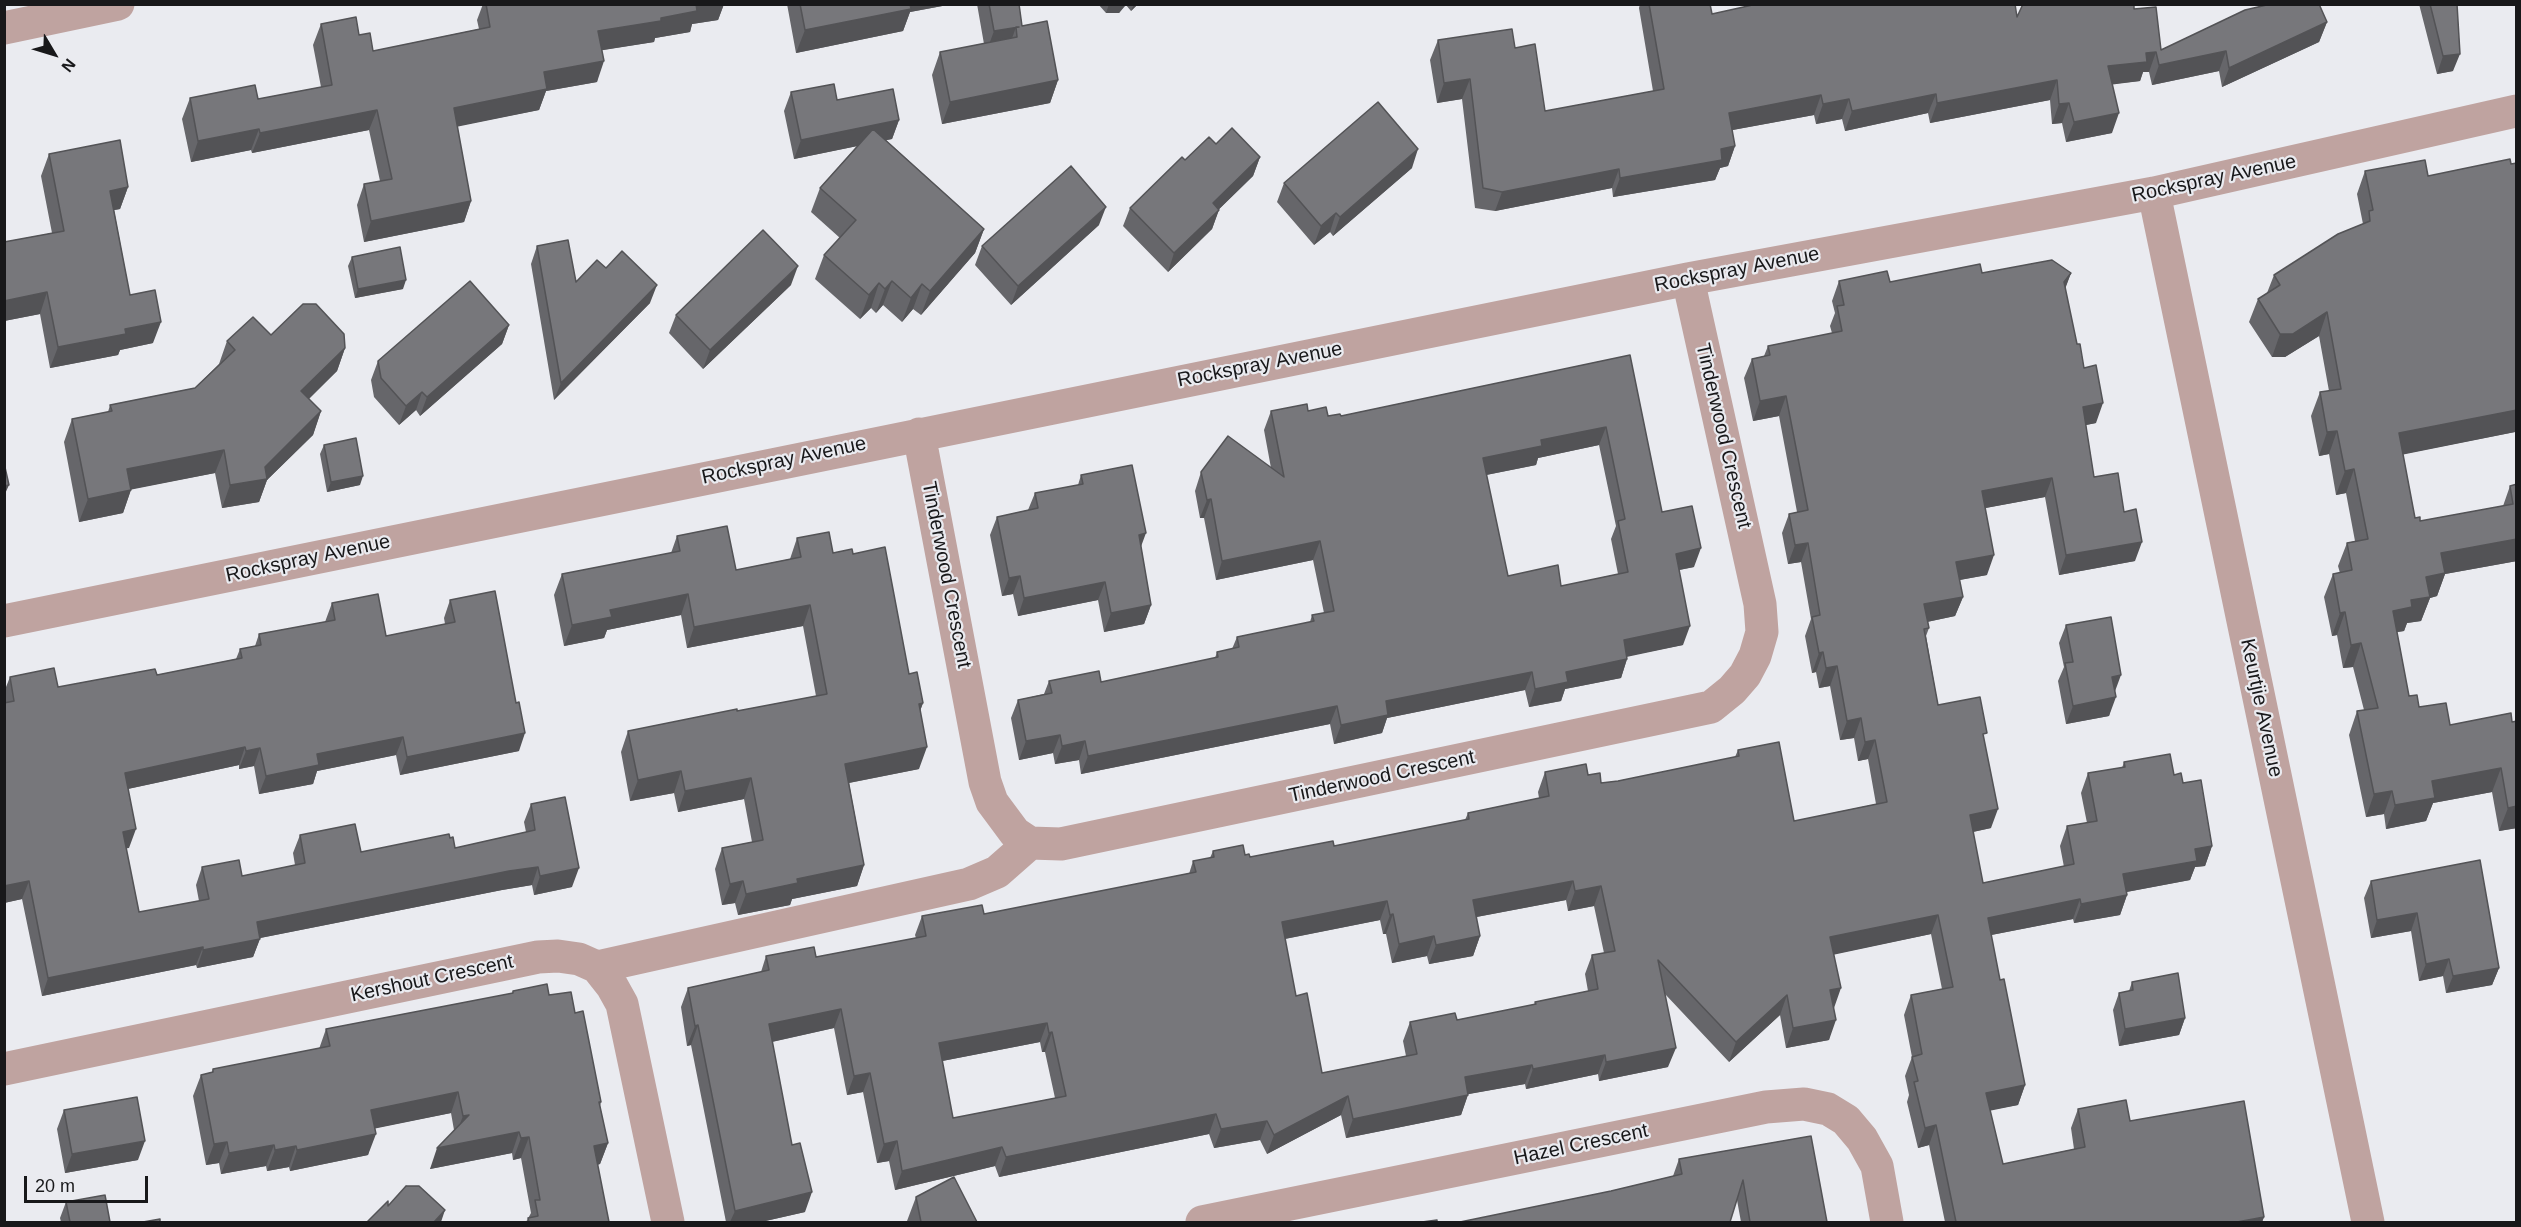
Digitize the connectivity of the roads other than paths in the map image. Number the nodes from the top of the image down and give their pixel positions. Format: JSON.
{"nodes":[{"id":1,"x":118,"y":4,"type":"edge"},
{"id":2,"x":4,"y":28,"type":"edge"},
{"id":3,"x":2517,"y":111,"type":"edge"},
{"id":4,"x":2154,"y":193,"type":"junction"},
{"id":5,"x":1688,"y":279,"type":"junction"},
{"id":6,"x":919,"y":434,"type":"junction"},
{"id":7,"x":4,"y":621,"type":"edge"},
{"id":8,"x":1030,"y":843,"type":"junction"},
{"id":9,"x":597,"y":968,"type":"junction"},
{"id":10,"x":4,"y":1069,"type":"edge"},
{"id":11,"x":668,"y":1222,"type":"edge"},
{"id":12,"x":1203,"y":1222,"type":"edge"},
{"id":13,"x":1887,"y":1222,"type":"edge"},
{"id":14,"x":2368,"y":1222,"type":"edge"}],
"edges":[{"from":1,"to":2,"type":"street"},
{"from":3,"to":4,"type":"street","name":"Rockspray Avenue"},
{"from":4,"to":5,"type":"street","name":"Rockspray Avenue"},
{"from":4,"to":14,"type":"street","name":"Keurtjie Avenue"},
{"from":5,"to":6,"type":"street","name":"Rockspray Avenue"},
{"from":5,"to":8,"type":"street","name":"Tinderwood Crescent"},
{"from":6,"to":7,"type":"street","name":"Rockspray Avenue"},
{"from":6,"to":8,"type":"street","name":"Tinderwood Crescent"},
{"from":8,"to":9,"type":"street"},
{"from":9,"to":10,"type":"street","name":"Kershout Crescent"},
{"from":9,"to":11,"type":"street"},
{"from":12,"to":13,"type":"street","name":"Hazel Crescent"}]}
